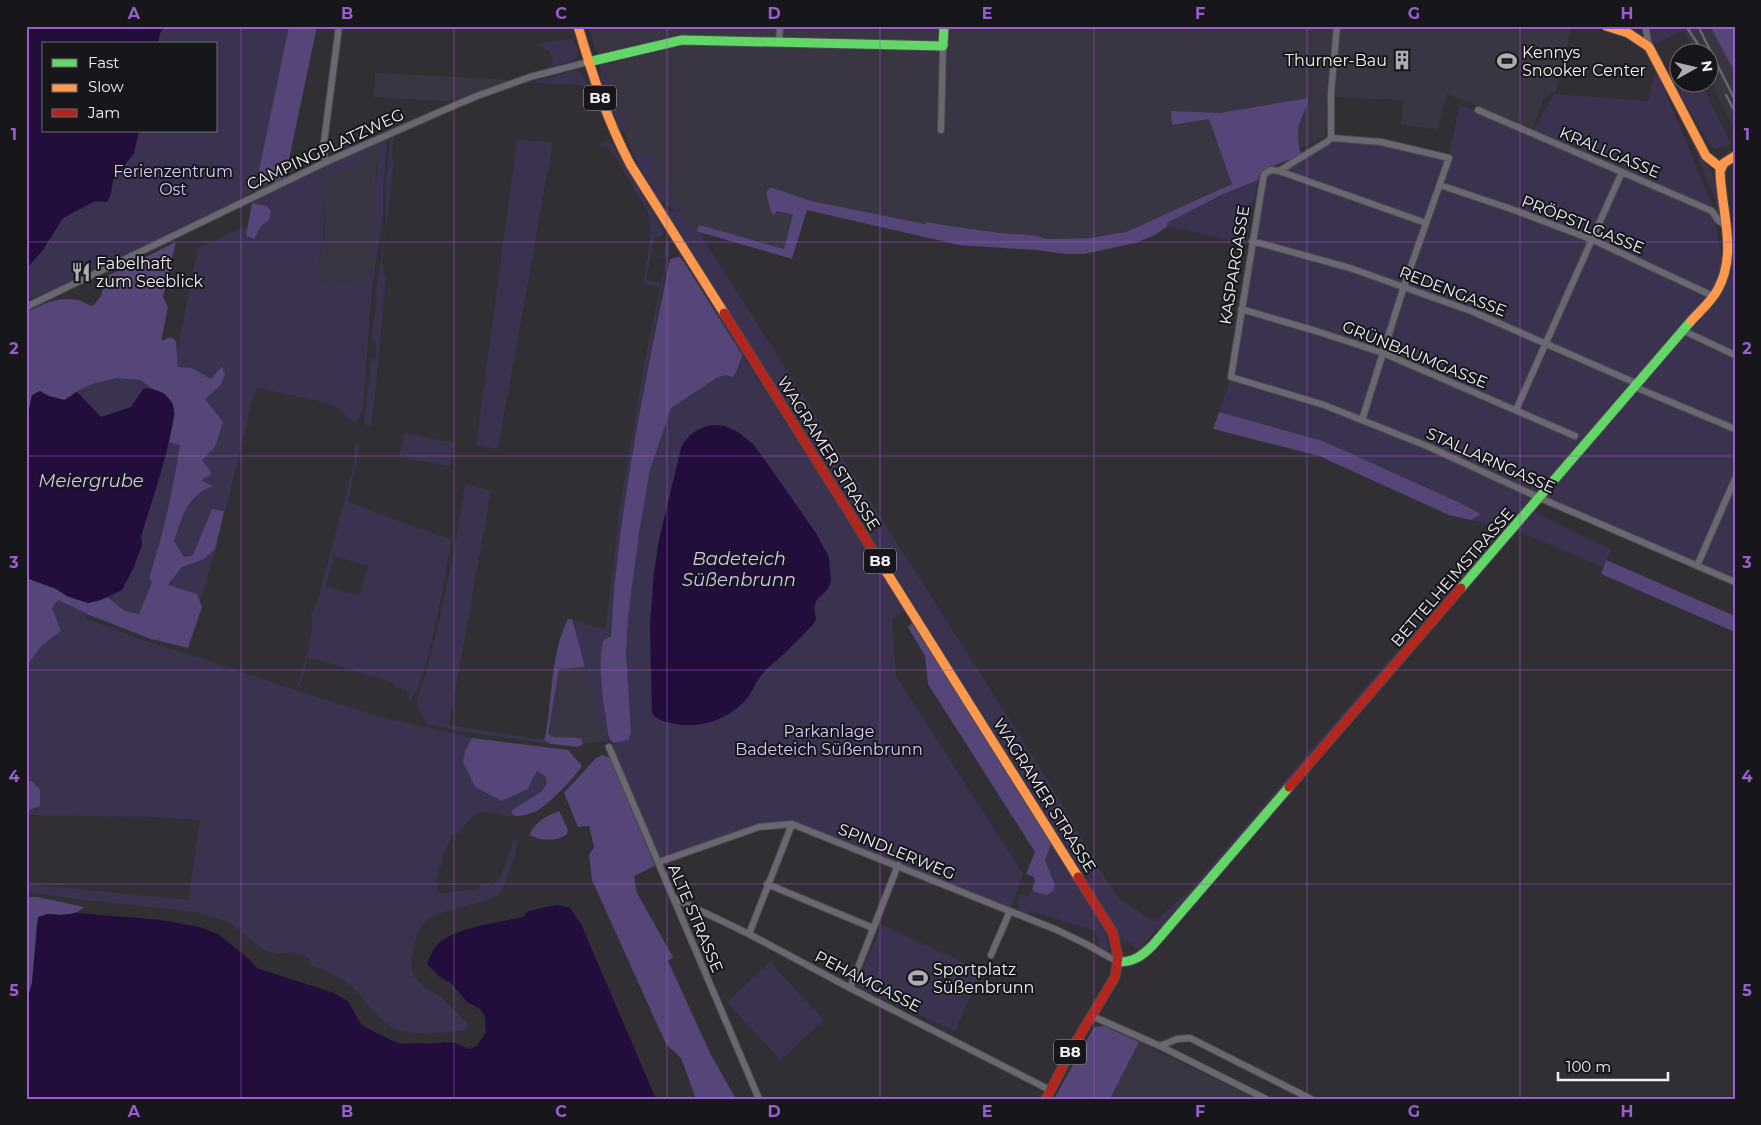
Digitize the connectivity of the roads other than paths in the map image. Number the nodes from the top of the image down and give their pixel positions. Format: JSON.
{"nodes":[{"id":1,"x":339,"y":26,"type":"edge"},
{"id":2,"x":578,"y":26,"type":"edge"},
{"id":3,"x":780,"y":26,"type":"edge"},
{"id":4,"x":944,"y":26,"type":"edge"},
{"id":5,"x":1337,"y":26,"type":"edge"},
{"id":6,"x":1606,"y":26,"type":"edge"},
{"id":7,"x":1646,"y":30,"type":"dead end"},
{"id":8,"x":779,"y":42,"type":"junction"},
{"id":9,"x":943,"y":46,"type":"junction"},
{"id":10,"x":1649,"y":46,"type":"junction"},
{"id":11,"x":588,"y":62,"type":"junction"},
{"id":12,"x":1478,"y":110,"type":"dead end"},
{"id":13,"x":941,"y":130,"type":"dead end"},
{"id":14,"x":1331,"y":138,"type":"junction"},
{"id":15,"x":1735,"y":156,"type":"edge"},
{"id":16,"x":326,"y":162,"type":"junction"},
{"id":17,"x":1721,"y":168,"type":"junction"},
{"id":18,"x":1279,"y":171,"type":"junction"},
{"id":19,"x":1622,"y":172,"type":"junction"},
{"id":20,"x":1440,"y":185,"type":"junction"},
{"id":21,"x":1426,"y":223,"type":"junction"},
{"id":22,"x":1726,"y":226,"type":"junction"},
{"id":23,"x":1593,"y":240,"type":"junction"},
{"id":24,"x":1252,"y":241,"type":"junction"},
{"id":25,"x":1404,"y":286,"type":"junction"},
{"id":26,"x":1713,"y":296,"type":"junction"},
{"id":27,"x":26,"y":307,"type":"edge"},
{"id":28,"x":1241,"y":309,"type":"junction"},
{"id":29,"x":1684,"y":331,"type":"junction"},
{"id":30,"x":1547,"y":343,"type":"junction"},
{"id":31,"x":1383,"y":353,"type":"junction"},
{"id":32,"x":1735,"y":355,"type":"edge"},
{"id":33,"x":1231,"y":378,"type":"joint"},
{"id":34,"x":1637,"y":386,"type":"junction"},
{"id":35,"x":1516,"y":410,"type":"junction"},
{"id":36,"x":1362,"y":420,"type":"junction"},
{"id":37,"x":1735,"y":429,"type":"edge"},
{"id":38,"x":1575,"y":436,"type":"dead end"},
{"id":39,"x":1735,"y":479,"type":"edge"},
{"id":40,"x":1540,"y":498,"type":"junction"},
{"id":41,"x":1698,"y":566,"type":"junction"},
{"id":42,"x":1735,"y":582,"type":"edge"},
{"id":43,"x":609,"y":747,"type":"dead end"},
{"id":44,"x":792,"y":824,"type":"junction"},
{"id":45,"x":659,"y":862,"type":"junction"},
{"id":46,"x":898,"y":865,"type":"junction"},
{"id":47,"x":767,"y":884,"type":"junction"},
{"id":48,"x":674,"y":898,"type":"junction"},
{"id":49,"x":1010,"y":911,"type":"junction"},
{"id":50,"x":873,"y":928,"type":"junction"},
{"id":51,"x":749,"y":934,"type":"junction"},
{"id":52,"x":992,"y":955,"type":"dead end"},
{"id":53,"x":1118,"y":962,"type":"junction"},
{"id":54,"x":850,"y":988,"type":"junction"},
{"id":55,"x":1092,"y":1016,"type":"junction"},
{"id":56,"x":1160,"y":1046,"type":"junction"},
{"id":57,"x":1050,"y":1090,"type":"junction"},
{"id":58,"x":759,"y":1099,"type":"edge"},
{"id":59,"x":1046,"y":1099,"type":"edge"},
{"id":60,"x":1266,"y":1099,"type":"edge"},
{"id":61,"x":1311,"y":1099,"type":"edge"}],
"edges":[{"from":1,"to":16,"type":"street"},
{"from":2,"to":11,"type":"street","name":"WAGRAMER STRASSE","number":"B8"},
{"from":3,"to":8,"type":"street"},
{"from":4,"to":9,"type":"street"},
{"from":5,"to":14,"type":"street"},
{"from":6,"to":10,"type":"street"},
{"from":7,"to":10,"type":"street"},
{"from":8,"to":9,"type":"street"},
{"from":8,"to":11,"type":"street"},
{"from":9,"to":13,"type":"street"},
{"from":10,"to":17,"type":"street"},
{"from":11,"to":16,"type":"street","name":"CAMPINGPLATZWEG"},
{"from":11,"to":53,"type":"street","name":"WAGRAMER STRASSE","number":"B8"},
{"from":12,"to":19,"type":"street","name":"KRALLGASSE"},
{"from":14,"to":18,"type":"street"},
{"from":14,"to":20,"type":"street"},
{"from":15,"to":17,"type":"street"},
{"from":16,"to":27,"type":"street","name":"CAMPINGPLATZWEG"},
{"from":17,"to":22,"type":"street","name":"BETTELHEIMSTRASSE"},
{"from":18,"to":21,"type":"street"},
{"from":18,"to":24,"type":"street","name":"KASPARGASSE"},
{"from":19,"to":22,"type":"street","name":"KRALLGASSE"},
{"from":19,"to":23,"type":"street"},
{"from":20,"to":21,"type":"street"},
{"from":20,"to":23,"type":"street","name":"PRÖPSTLGASSE"},
{"from":21,"to":25,"type":"street"},
{"from":22,"to":26,"type":"street","name":"BETTELHEIMSTRASSE"},
{"from":23,"to":26,"type":"street","name":"PRÖPSTLGASSE"},
{"from":23,"to":30,"type":"street"},
{"from":24,"to":25,"type":"street","name":"REDENGASSE"},
{"from":24,"to":28,"type":"street","name":"KASPARGASSE"},
{"from":25,"to":30,"type":"street","name":"REDENGASSE"},
{"from":25,"to":31,"type":"street"},
{"from":26,"to":29,"type":"street","name":"BETTELHEIMSTRASSE"},
{"from":28,"to":31,"type":"street","name":"GRÜNBAUMGASSE"},
{"from":28,"to":33,"type":"street","name":"KASPARGASSE"},
{"from":29,"to":32,"type":"street"},
{"from":29,"to":34,"type":"street","name":"BETTELHEIMSTRASSE"},
{"from":30,"to":34,"type":"street","name":"REDENGASSE"},
{"from":30,"to":35,"type":"street"},
{"from":31,"to":35,"type":"street","name":"GRÜNBAUMGASSE"},
{"from":31,"to":36,"type":"street"},
{"from":33,"to":36,"type":"street","name":"STALLARNGASSE"},
{"from":34,"to":37,"type":"street","name":"REDENGASSE"},
{"from":34,"to":40,"type":"street","name":"BETTELHEIMSTRASSE"},
{"from":35,"to":38,"type":"street","name":"GRÜNBAUMGASSE"},
{"from":36,"to":40,"type":"street","name":"STALLARNGASSE"},
{"from":39,"to":41,"type":"street"},
{"from":40,"to":41,"type":"street","name":"STALLARNGASSE"},
{"from":40,"to":53,"type":"street","name":"BETTELHEIMSTRASSE"},
{"from":41,"to":42,"type":"street","name":"STALLARNGASSE"},
{"from":43,"to":45,"type":"street","name":"ALTE STRASSE"},
{"from":44,"to":45,"type":"street","name":"SPINDLERWEG"},
{"from":44,"to":46,"type":"street","name":"SPINDLERWEG"},
{"from":44,"to":47,"type":"street"},
{"from":45,"to":48,"type":"street","name":"ALTE STRASSE"},
{"from":46,"to":49,"type":"street","name":"SPINDLERWEG"},
{"from":46,"to":50,"type":"street"},
{"from":47,"to":50,"type":"street"},
{"from":47,"to":51,"type":"street"},
{"from":48,"to":51,"type":"street","name":"PEHAMGASSE"},
{"from":48,"to":58,"type":"street","name":"ALTE STRASSE"},
{"from":49,"to":52,"type":"street"},
{"from":49,"to":53,"type":"street","name":"SPINDLERWEG"},
{"from":50,"to":54,"type":"street"},
{"from":51,"to":54,"type":"street","name":"PEHAMGASSE"},
{"from":53,"to":55,"type":"street","number":"B8"},
{"from":54,"to":57,"type":"street","name":"PEHAMGASSE"},
{"from":55,"to":56,"type":"street"},
{"from":55,"to":57,"type":"street","number":"B8"},
{"from":56,"to":60,"type":"street"},
{"from":56,"to":61,"type":"street"},
{"from":57,"to":59,"type":"street","number":"B8"}]}
